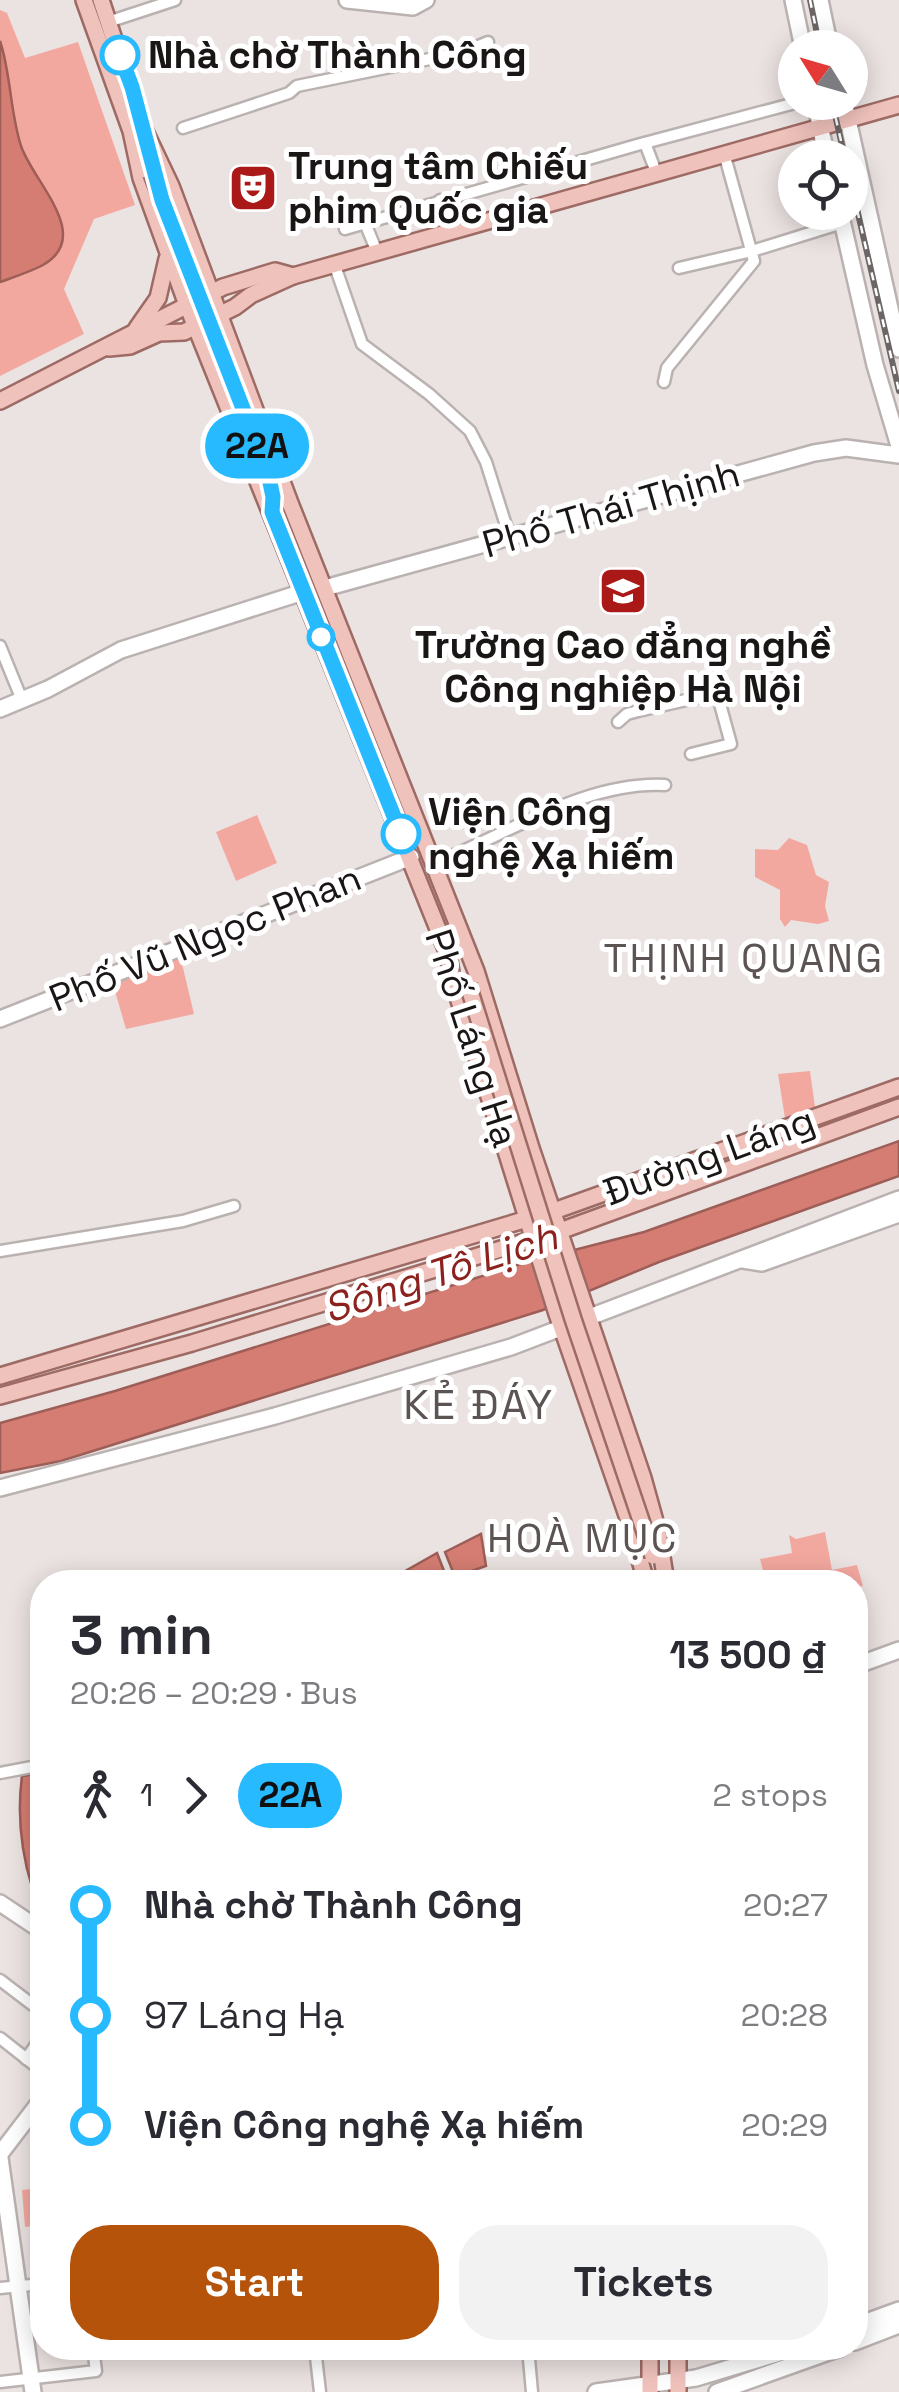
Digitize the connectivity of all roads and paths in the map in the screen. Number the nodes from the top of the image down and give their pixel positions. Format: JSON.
{"nodes":[{"id":1,"x":84,"y":0,"type":"edge"},
{"id":2,"x":101,"y":0,"type":"edge"},
{"id":3,"x":175,"y":0,"type":"edge"},
{"id":4,"x":347,"y":0,"type":"edge"},
{"id":5,"x":426,"y":0,"type":"edge"},
{"id":6,"x":793,"y":0,"type":"edge"},
{"id":7,"x":820,"y":0,"type":"edge"},
{"id":8,"x":108,"y":22,"type":"junction"},
{"id":9,"x":799,"y":30,"type":"edge"},
{"id":10,"x":826,"y":30,"type":"edge"},
{"id":11,"x":488,"y":42,"type":"dead end"},
{"id":12,"x":899,"y":105,"type":"edge"},
{"id":13,"x":778,"y":107,"type":"edge"},
{"id":14,"x":868,"y":114,"type":"edge"},
{"id":15,"x":819,"y":120,"type":"edge"},
{"id":16,"x":848,"y":120,"type":"joint"},
{"id":17,"x":820,"y":127,"type":"junction"},
{"id":18,"x":184,"y":128,"type":"dead end"},
{"id":19,"x":137,"y":129,"type":"junction"},
{"id":20,"x":823,"y":140,"type":"edge"},
{"id":21,"x":646,"y":143,"type":"junction"},
{"id":22,"x":724,"y":153,"type":"junction"},
{"id":23,"x":656,"y":172,"type":"junction"},
{"id":24,"x":440,"y":200,"type":"junction"},
{"id":25,"x":365,"y":223,"type":"junction"},
{"id":26,"x":345,"y":229,"type":"dead end"},
{"id":27,"x":809,"y":230,"type":"edge"},
{"id":28,"x":844,"y":230,"type":"edge"},
{"id":29,"x":448,"y":231,"type":"junction"},
{"id":30,"x":168,"y":250,"type":"junction"},
{"id":31,"x":752,"y":251,"type":"junction"},
{"id":32,"x":377,"y":252,"type":"junction"},
{"id":33,"x":197,"y":257,"type":"junction"},
{"id":34,"x":878,"y":258,"type":"junction"},
{"id":35,"x":851,"y":265,"type":"junction"},
{"id":36,"x":335,"y":266,"type":"junction"},
{"id":37,"x":174,"y":268,"type":"junction"},
{"id":38,"x":679,"y":268,"type":"dead end"},
{"id":39,"x":293,"y":276,"type":"junction"},
{"id":40,"x":212,"y":293,"type":"junction"},
{"id":41,"x":187,"y":305,"type":"junction"},
{"id":42,"x":220,"y":314,"type":"junction"},
{"id":43,"x":196,"y":326,"type":"junction"},
{"id":44,"x":134,"y":331,"type":"junction"},
{"id":45,"x":230,"y":340,"type":"junction"},
{"id":46,"x":110,"y":348,"type":"junction"},
{"id":47,"x":899,"y":349,"type":"edge"},
{"id":48,"x":206,"y":351,"type":"junction"},
{"id":49,"x":664,"y":382,"type":"dead end"},
{"id":50,"x":0,"y":401,"type":"edge"},
{"id":51,"x":899,"y":446,"type":"edge"},
{"id":52,"x":899,"y":455,"type":"edge"},
{"id":53,"x":268,"y":473,"type":"junction"},
{"id":54,"x":290,"y":503,"type":"junction"},
{"id":55,"x":272,"y":512,"type":"junction"},
{"id":56,"x":510,"y":538,"type":"junction"},
{"id":57,"x":325,"y":588,"type":"junction"},
{"id":58,"x":303,"y":592,"type":"junction"},
{"id":59,"x":0,"y":646,"type":"edge"},
{"id":60,"x":4,"y":667,"type":"edge"},
{"id":61,"x":22,"y":700,"type":"junction"},
{"id":62,"x":0,"y":709,"type":"edge"},
{"id":63,"x":618,"y":722,"type":"dead end"},
{"id":64,"x":382,"y":737,"type":"junction"},
{"id":65,"x":364,"y":744,"type":"junction"},
{"id":66,"x":691,"y":754,"type":"dead end"},
{"id":67,"x":665,"y":785,"type":"dead end"},
{"id":68,"x":410,"y":857,"type":"junction"},
{"id":69,"x":432,"y":864,"type":"junction"},
{"id":70,"x":464,"y":946,"type":"junction"},
{"id":71,"x":448,"y":954,"type":"junction"},
{"id":72,"x":468,"y":985,"type":"junction"},
{"id":73,"x":0,"y":1018,"type":"edge"},
{"id":74,"x":899,"y":1087,"type":"edge"},
{"id":75,"x":860,"y":1102,"type":"junction"},
{"id":76,"x":899,"y":1107,"type":"edge"},
{"id":77,"x":866,"y":1120,"type":"junction"},
{"id":78,"x":531,"y":1148,"type":"junction"},
{"id":79,"x":509,"y":1154,"type":"junction"},
{"id":80,"x":899,"y":1199,"type":"edge"},
{"id":81,"x":234,"y":1206,"type":"dead end"},
{"id":82,"x":554,"y":1211,"type":"junction"},
{"id":83,"x":899,"y":1214,"type":"edge"},
{"id":84,"x":527,"y":1219,"type":"junction"},
{"id":85,"x":560,"y":1231,"type":"junction"},
{"id":86,"x":534,"y":1239,"type":"junction"},
{"id":87,"x":0,"y":1251,"type":"edge"},
{"id":88,"x":740,"y":1259,"type":"junction"},
{"id":89,"x":587,"y":1312,"type":"junction"},
{"id":90,"x":560,"y":1322,"type":"junction"},
{"id":91,"x":80,"y":1353,"type":"junction"},
{"id":92,"x":86,"y":1373,"type":"junction"},
{"id":93,"x":0,"y":1376,"type":"edge"},
{"id":94,"x":608,"y":1376,"type":"junction"},
{"id":95,"x":582,"y":1384,"type":"junction"},
{"id":96,"x":0,"y":1396,"type":"edge"},
{"id":97,"x":0,"y":1488,"type":"edge"},
{"id":98,"x":653,"y":1556,"type":"junction"},
{"id":99,"x":644,"y":1570,"type":"edge"},
{"id":100,"x":650,"y":1570,"type":"edge"},
{"id":101,"x":660,"y":1570,"type":"edge"},
{"id":102,"x":664,"y":1570,"type":"edge"},
{"id":103,"x":899,"y":1650,"type":"edge"},
{"id":104,"x":868,"y":1661,"type":"edge"},
{"id":105,"x":30,"y":1768,"type":"edge"},
{"id":106,"x":0,"y":1773,"type":"edge"},
{"id":107,"x":0,"y":1903,"type":"edge"},
{"id":108,"x":30,"y":1923,"type":"edge"},
{"id":109,"x":0,"y":1980,"type":"edge"},
{"id":110,"x":30,"y":2002,"type":"edge"},
{"id":111,"x":0,"y":2038,"type":"edge"},
{"id":112,"x":30,"y":2052,"type":"edge"},
{"id":113,"x":26,"y":2058,"type":"junction"},
{"id":114,"x":30,"y":2062,"type":"edge"},
{"id":115,"x":30,"y":2115,"type":"edge"},
{"id":116,"x":0,"y":2156,"type":"edge"},
{"id":117,"x":7,"y":2243,"type":"edge"},
{"id":118,"x":30,"y":2285,"type":"edge"},
{"id":119,"x":20,"y":2286,"type":"junction"},
{"id":120,"x":0,"y":2288,"type":"edge"},
{"id":121,"x":899,"y":2310,"type":"edge"},
{"id":122,"x":868,"y":2321,"type":"edge"},
{"id":123,"x":899,"y":2325,"type":"edge"},
{"id":124,"x":868,"y":2337,"type":"edge"},
{"id":125,"x":95,"y":2360,"type":"edge"},
{"id":126,"x":317,"y":2360,"type":"edge"},
{"id":127,"x":529,"y":2360,"type":"edge"},
{"id":128,"x":650,"y":2360,"type":"edge"},
{"id":129,"x":678,"y":2360,"type":"edge"},
{"id":130,"x":777,"y":2360,"type":"edge"},
{"id":131,"x":794,"y":2360,"type":"edge"},
{"id":132,"x":764,"y":2368,"type":"junction"},
{"id":133,"x":0,"y":2382,"type":"edge"},
{"id":134,"x":32,"y":2385,"type":"edge"},
{"id":135,"x":678,"y":2386,"type":"edge"},
{"id":136,"x":649,"y":2388,"type":"edge"},
{"id":137,"x":320,"y":2392,"type":"edge"},
{"id":138,"x":532,"y":2392,"type":"edge"},
{"id":139,"x":596,"y":2392,"type":"edge"},
{"id":140,"x":717,"y":2392,"type":"edge"}],
"edges":[{"from":1,"to":19,"type":"main road","name":"Phố Láng Hạ"},
{"from":2,"to":8,"type":"main road","name":"Phố Láng Hạ"},
{"from":3,"to":8,"type":"street"},
{"from":4,"to":5,"type":"main road"},
{"from":6,"to":9,"type":"main road"},
{"from":7,"to":10,"type":"main road"},
{"from":8,"to":19,"type":"main road","name":"Phố Láng Hạ"},
{"from":11,"to":18,"type":"street"},
{"from":12,"to":14,"type":"main road"},
{"from":13,"to":21,"type":"street"},
{"from":15,"to":17,"type":"main road"},
{"from":16,"to":17,"type":"main road"},
{"from":16,"to":34,"type":"main road"},
{"from":17,"to":20,"type":"main road"},
{"from":17,"to":22,"type":"main road"},
{"from":19,"to":30,"type":"main road","name":"Phố Láng Hạ"},
{"from":19,"to":33,"type":"main road","name":"Phố Láng Hạ"},
{"from":19,"to":53,"type":"main road","bridge":true},
{"from":21,"to":23,"type":"street"},
{"from":21,"to":24,"type":"street"},
{"from":22,"to":23,"type":"main road"},
{"from":22,"to":31,"type":"street"},
{"from":23,"to":29,"type":"main road"},
{"from":24,"to":25,"type":"street"},
{"from":24,"to":29,"type":"street"},
{"from":25,"to":26,"type":"street"},
{"from":25,"to":32,"type":"street"},
{"from":27,"to":31,"type":"street"},
{"from":28,"to":35,"type":"main road"},
{"from":29,"to":32,"type":"main road"},
{"from":30,"to":37,"type":"main road","name":"Phố Láng Hạ"},
{"from":30,"to":44,"type":"main road"},
{"from":31,"to":38,"type":"street"},
{"from":31,"to":49,"type":"street"},
{"from":32,"to":36,"type":"main road"},
{"from":33,"to":37,"type":"main road"},
{"from":33,"to":40,"type":"main road","name":"Phố Láng Hạ"},
{"from":34,"to":35,"type":"main road"},
{"from":34,"to":47,"type":"main road"},
{"from":35,"to":51,"type":"main road"},
{"from":36,"to":39,"type":"main road"},
{"from":36,"to":56,"type":"street"},
{"from":37,"to":41,"type":"main road","name":"Phố Láng Hạ"},
{"from":39,"to":40,"type":"main road"},
{"from":39,"to":42,"type":"main road"},
{"from":40,"to":41,"type":"main road"},
{"from":40,"to":42,"type":"main road","name":"Phố Láng Hạ"},
{"from":41,"to":43,"type":"main road","name":"Phố Láng Hạ"},
{"from":41,"to":44,"type":"main road"},
{"from":42,"to":43,"type":"main road"},
{"from":42,"to":45,"type":"main road","name":"Phố Láng Hạ"},
{"from":43,"to":46,"type":"main road"},
{"from":43,"to":48,"type":"main road","name":"Phố Láng Hạ"},
{"from":44,"to":46,"type":"main road"},
{"from":45,"to":48,"type":"main road"},
{"from":45,"to":54,"type":"main road","name":"Phố Láng Hạ"},
{"from":46,"to":50,"type":"main road"},
{"from":48,"to":55,"type":"main road","name":"Phố Láng Hạ"},
{"from":52,"to":56,"type":"main road","name":"Phố Thái Thịnh"},
{"from":53,"to":54,"type":"main road"},
{"from":53,"to":55,"type":"main road"},
{"from":54,"to":57,"type":"main road","name":"Phố Láng Hạ"},
{"from":55,"to":58,"type":"main road","name":"Phố Láng Hạ"},
{"from":56,"to":57,"type":"main road","name":"Phố Thái Thịnh"},
{"from":57,"to":64,"type":"main road","name":"Phố Láng Hạ"},
{"from":58,"to":61,"type":"main road"},
{"from":58,"to":65,"type":"main road","name":"Phố Láng Hạ"},
{"from":59,"to":60,"type":"street"},
{"from":60,"to":61,"type":"street"},
{"from":61,"to":62,"type":"main road"},
{"from":63,"to":66,"type":"street"},
{"from":64,"to":65,"type":"main road"},
{"from":64,"to":69,"type":"main road","name":"Phố Láng Hạ"},
{"from":65,"to":68,"type":"main road","name":"Phố Láng Hạ"},
{"from":67,"to":69,"type":"street"},
{"from":68,"to":71,"type":"main road","name":"Phố Láng Hạ"},
{"from":68,"to":73,"type":"main road","name":"Phố Vũ Ngọc Phan"},
{"from":69,"to":70,"type":"main road","name":"Phố Láng Hạ"},
{"from":70,"to":72,"type":"main road"},
{"from":70,"to":78,"type":"main road","name":"Phố Láng Hạ"},
{"from":71,"to":72,"type":"main road"},
{"from":71,"to":79,"type":"main road","name":"Phố Láng Hạ"},
{"from":72,"to":98,"type":"main road","bridge":true},
{"from":74,"to":75,"type":"main road","name":"Đường Láng"},
{"from":75,"to":77,"type":"main road"},
{"from":75,"to":82,"type":"main road","name":"Đường Láng"},
{"from":76,"to":77,"type":"main road","name":"Đường Láng"},
{"from":77,"to":85,"type":"main road","name":"Đường Láng"},
{"from":78,"to":79,"type":"main road"},
{"from":78,"to":82,"type":"main road","name":"Phố Láng Hạ"},
{"from":79,"to":84,"type":"main road","name":"Phố Láng Hạ"},
{"from":80,"to":88,"type":"main road"},
{"from":81,"to":87,"type":"street"},
{"from":82,"to":84,"type":"main road","name":"Đường Láng"},
{"from":82,"to":85,"type":"main road","name":"Phố Láng Hạ"},
{"from":83,"to":88,"type":"main road"},
{"from":84,"to":86,"type":"main road","name":"Phố Láng Hạ"},
{"from":84,"to":91,"type":"main road","name":"Đường Láng"},
{"from":85,"to":86,"type":"main road","name":"Đường Láng"},
{"from":85,"to":89,"type":"main road","name":"Phố Láng Hạ"},
{"from":86,"to":90,"type":"main road","name":"Phố Láng Hạ"},
{"from":86,"to":92,"type":"main road","name":"Đường Láng"},
{"from":88,"to":89,"type":"main road"},
{"from":89,"to":90,"type":"main road"},
{"from":89,"to":94,"type":"main road","name":"Phố Láng Hạ"},
{"from":90,"to":95,"type":"main road","name":"Phố Láng Hạ"},
{"from":90,"to":97,"type":"main road"},
{"from":91,"to":92,"type":"main road"},
{"from":91,"to":93,"type":"main road","name":"Đường Láng"},
{"from":92,"to":96,"type":"main road","name":"Đường Láng"},
{"from":94,"to":95,"type":"main road"},
{"from":94,"to":102,"type":"main road","name":"Phố Láng Hạ"},
{"from":95,"to":99,"type":"main road","name":"Phố Láng Hạ"},
{"from":98,"to":100,"type":"main road"},
{"from":98,"to":101,"type":"main road"},
{"from":103,"to":104,"type":"main road"},
{"from":105,"to":106,"type":"street"},
{"from":107,"to":108,"type":"main road"},
{"from":109,"to":110,"type":"street"},
{"from":111,"to":113,"type":"street"},
{"from":112,"to":113,"type":"street"},
{"from":113,"to":114,"type":"street"},
{"from":115,"to":116,"type":"main road"},
{"from":116,"to":117,"type":"main road"},
{"from":117,"to":119,"type":"main road"},
{"from":118,"to":119,"type":"street"},
{"from":119,"to":120,"type":"street"},
{"from":119,"to":134,"type":"main road"},
{"from":121,"to":122,"type":"main road"},
{"from":123,"to":124,"type":"main road"},
{"from":125,"to":134,"type":"street"},
{"from":126,"to":137,"type":"street"},
{"from":127,"to":138,"type":"street"},
{"from":128,"to":136,"type":"main road"},
{"from":129,"to":135,"type":"main road"},
{"from":130,"to":132,"type":"main road"},
{"from":131,"to":132,"type":"main road"},
{"from":132,"to":135,"type":"main road"},
{"from":132,"to":140,"type":"main road"},
{"from":133,"to":134,"type":"street"},
{"from":135,"to":136,"type":"main road"},
{"from":136,"to":139,"type":"main road"}]}
